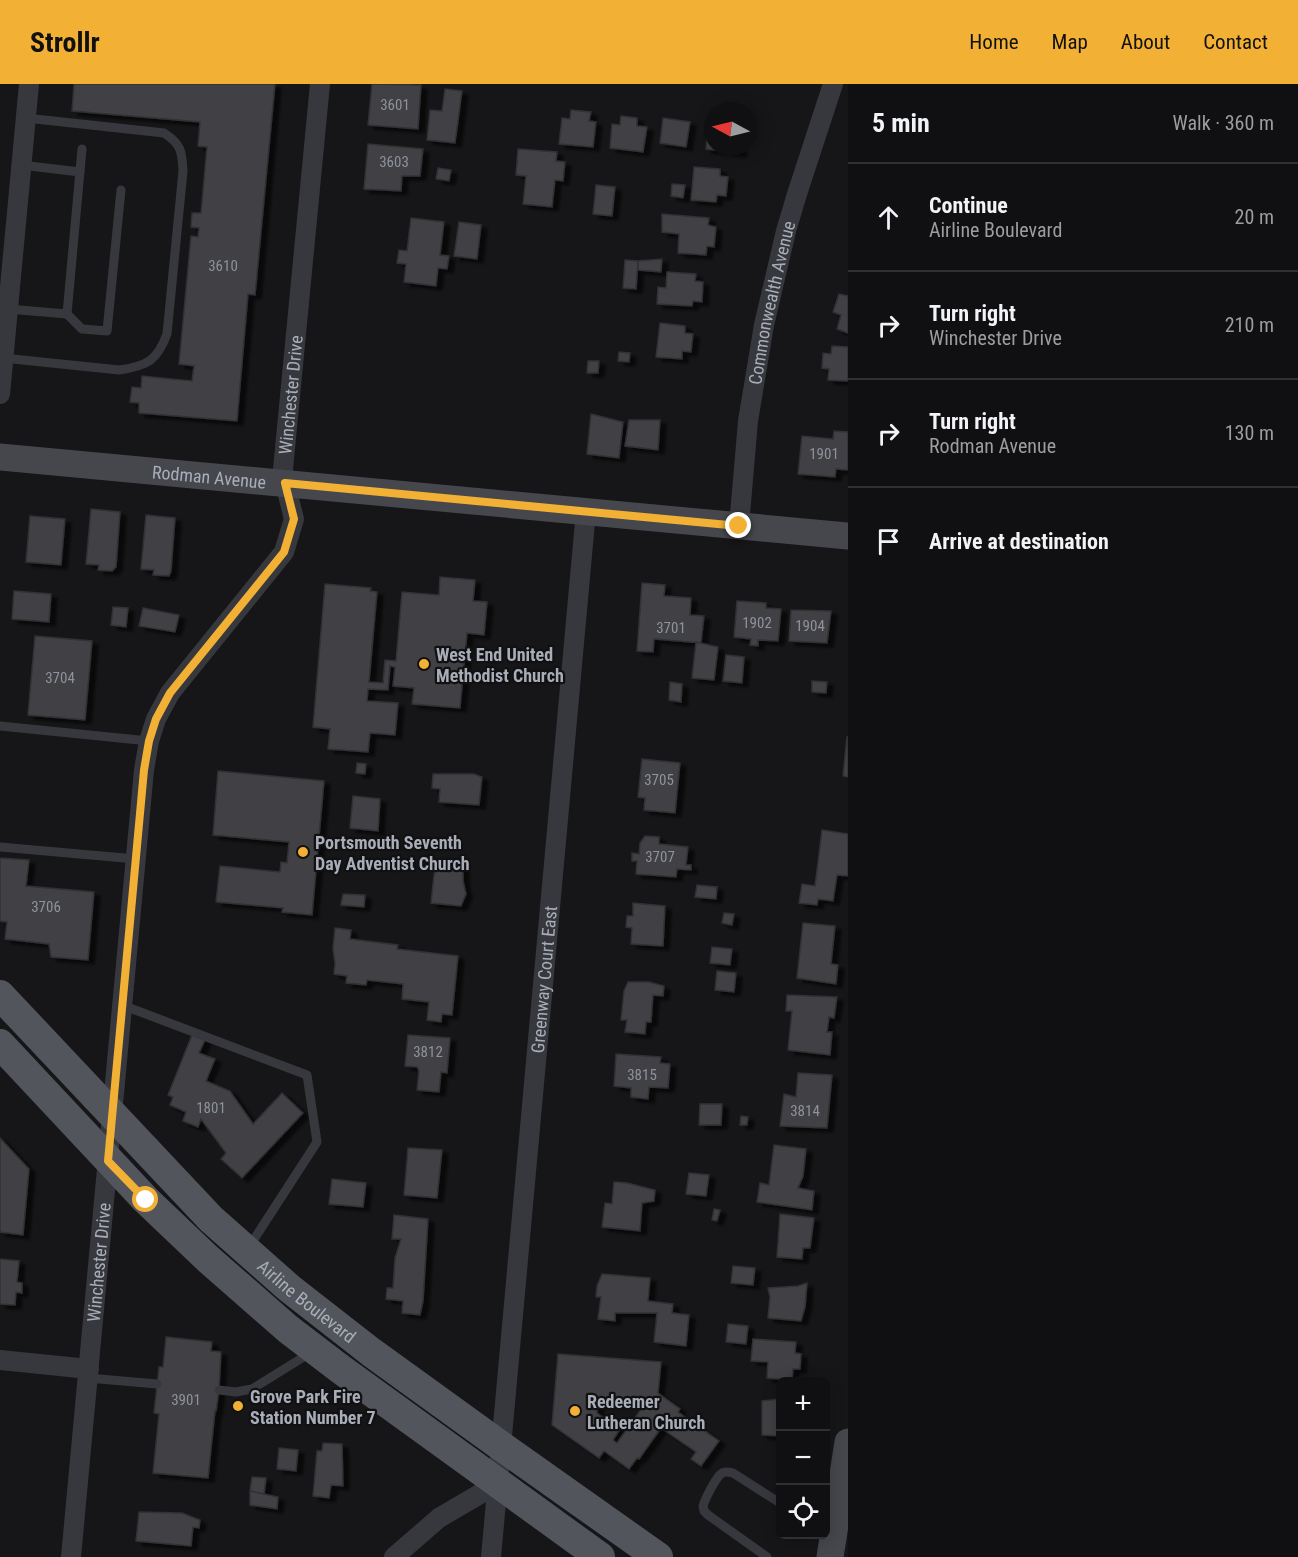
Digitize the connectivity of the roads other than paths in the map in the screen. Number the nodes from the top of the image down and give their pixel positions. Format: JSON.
{"nodes":[{"id":1,"x":29,"y":84,"type":"edge"},
{"id":2,"x":320,"y":84,"type":"edge"},
{"id":3,"x":833,"y":85,"type":"edge"},
{"id":4,"x":26,"y":118,"type":"junction"},
{"id":5,"x":82,"y":149,"type":"dead end"},
{"id":6,"x":21,"y":165,"type":"junction"},
{"id":7,"x":80,"y":172,"type":"junction"},
{"id":8,"x":121,"y":190,"type":"dead end"},
{"id":9,"x":8,"y":309,"type":"junction"},
{"id":10,"x":67,"y":314,"type":"junction"},
{"id":11,"x":3,"y":358,"type":"junction"},
{"id":12,"x":0,"y":394,"type":"edge"},
{"id":13,"x":0,"y":457,"type":"edge"},
{"id":14,"x":285,"y":483,"type":"junction"},
{"id":15,"x":586,"y":511,"type":"junction"},
{"id":16,"x":739,"y":526,"type":"junction"},
{"id":17,"x":848,"y":536,"type":"edge"},
{"id":18,"x":0,"y":726,"type":"edge"},
{"id":19,"x":149,"y":741,"type":"junction"},
{"id":20,"x":0,"y":847,"type":"edge"},
{"id":21,"x":136,"y":859,"type":"junction"},
{"id":22,"x":0,"y":995,"type":"edge"},
{"id":23,"x":122,"y":1005,"type":"junction"},
{"id":24,"x":0,"y":1044,"type":"edge"},
{"id":25,"x":112,"y":1115,"type":"junction"},
{"id":26,"x":108,"y":1161,"type":"junction"},
{"id":27,"x":247,"y":1251,"type":"junction"},
{"id":28,"x":315,"y":1350,"type":"junction"},
{"id":29,"x":0,"y":1360,"type":"edge"},
{"id":30,"x":88,"y":1374,"type":"junction"},
{"id":31,"x":157,"y":1384,"type":"dead end"},
{"id":32,"x":219,"y":1390,"type":"dead end"},
{"id":33,"x":848,"y":1442,"type":"edge"},
{"id":34,"x":501,"y":1446,"type":"junction"},
{"id":35,"x":497,"y":1484,"type":"junction"},
{"id":36,"x":776,"y":1500,"type":"edge"},
{"id":37,"x":830,"y":1525,"type":"edge"},
{"id":38,"x":830,"y":1539,"type":"edge"},
{"id":39,"x":71,"y":1557,"type":"edge"},
{"id":40,"x":394,"y":1557,"type":"edge"},
{"id":41,"x":490,"y":1557,"type":"edge"},
{"id":42,"x":600,"y":1557,"type":"edge"},
{"id":43,"x":658,"y":1557,"type":"edge"},
{"id":44,"x":767,"y":1557,"type":"edge"},
{"id":45,"x":830,"y":1557,"type":"edge"}],
"edges":[{"from":1,"to":4,"type":"street"},
{"from":2,"to":14,"type":"street","name":"Winchester Drive"},
{"from":3,"to":16,"type":"street","name":"Commonwealth Avenue"},
{"from":4,"to":6,"type":"street"},
{"from":4,"to":11,"type":"lane"},
{"from":5,"to":7,"type":"lane"},
{"from":6,"to":7,"type":"lane"},
{"from":6,"to":9,"type":"street"},
{"from":7,"to":10,"type":"lane"},
{"from":8,"to":10,"type":"lane"},
{"from":9,"to":10,"type":"lane"},
{"from":9,"to":11,"type":"street"},
{"from":11,"to":12,"type":"street"},
{"from":13,"to":14,"type":"street","name":"Rodman Avenue"},
{"from":14,"to":15,"type":"street","name":"Rodman Avenue"},
{"from":14,"to":19,"type":"street","name":"Winchester Drive"},
{"from":15,"to":16,"type":"street","name":"Rodman Avenue"},
{"from":15,"to":34,"type":"street","name":"Greenway Court East"},
{"from":16,"to":17,"type":"street","name":"Rodman Avenue"},
{"from":18,"to":19,"type":"lane"},
{"from":19,"to":21,"type":"street","name":"Winchester Drive"},
{"from":20,"to":21,"type":"lane"},
{"from":21,"to":23,"type":"street","name":"Winchester Drive"},
{"from":22,"to":25,"type":"main road","name":"Airline Boulevard"},
{"from":23,"to":25,"type":"street","name":"Winchester Drive"},
{"from":23,"to":27,"type":"lane"},
{"from":24,"to":26,"type":"main road","name":"Airline Boulevard"},
{"from":25,"to":26,"type":"street","name":"Winchester Drive"},
{"from":25,"to":27,"type":"main road","name":"Airline Boulevard"},
{"from":26,"to":28,"type":"main road","name":"Airline Boulevard"},
{"from":26,"to":30,"type":"street","name":"Winchester Drive"},
{"from":27,"to":34,"type":"main road","name":"Airline Boulevard"},
{"from":28,"to":32,"type":"lane"},
{"from":28,"to":35,"type":"main road","name":"Airline Boulevard"},
{"from":29,"to":30,"type":"street"},
{"from":30,"to":31,"type":"lane"},
{"from":30,"to":39,"type":"street","name":"Winchester Drive"},
{"from":33,"to":37,"type":"street"},
{"from":34,"to":35,"type":"street","name":"Greenway Court East"},
{"from":34,"to":43,"type":"main road","name":"Airline Boulevard"},
{"from":35,"to":40,"type":"street"},
{"from":35,"to":41,"type":"street","name":"Greenway Court East"},
{"from":35,"to":42,"type":"main road","name":"Airline Boulevard"},
{"from":36,"to":44,"type":"lane"},
{"from":38,"to":45,"type":"street"}]}
